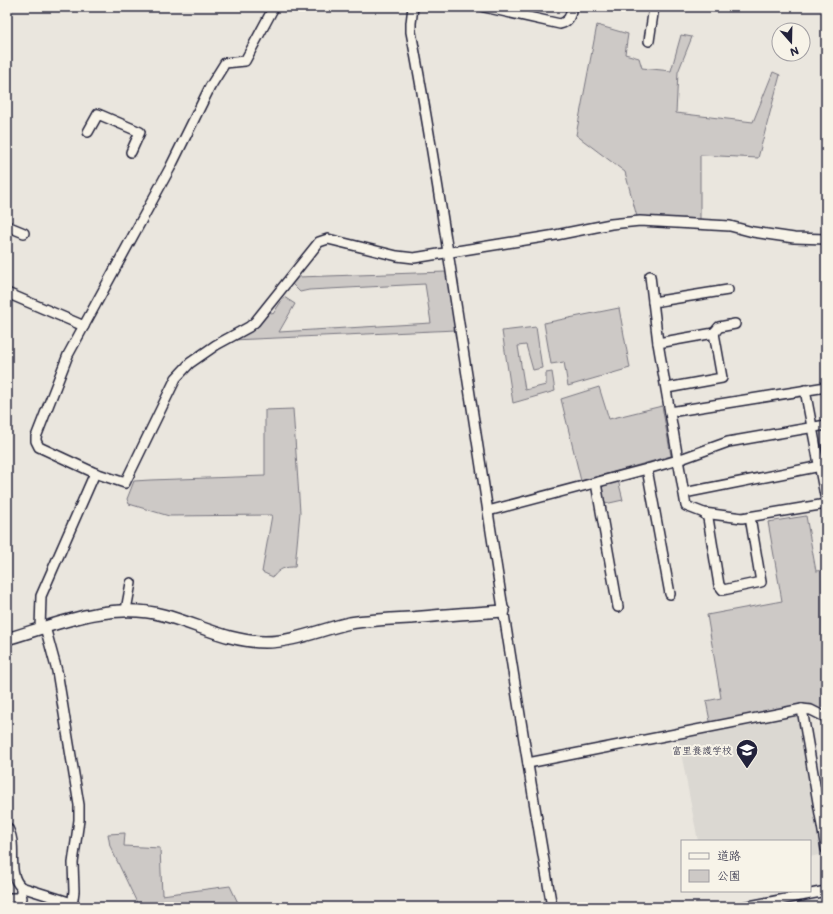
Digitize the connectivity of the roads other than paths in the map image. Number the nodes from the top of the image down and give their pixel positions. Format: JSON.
{"nodes":[{"id":1,"x":274,"y":7,"type":"edge"},
{"id":2,"x":413,"y":7,"type":"edge"},
{"id":3,"x":484,"y":7,"type":"edge"},
{"id":4,"x":571,"y":7,"type":"edge"},
{"id":5,"x":654,"y":7,"type":"edge"},
{"id":6,"x":649,"y":41,"type":"dead end"},
{"id":7,"x":88,"y":132,"type":"dead end"},
{"id":8,"x":131,"y":152,"type":"dead end"},
{"id":9,"x":7,"y":226,"type":"edge"},
{"id":10,"x":24,"y":233,"type":"dead end"},
{"id":11,"x":826,"y":239,"type":"edge"},
{"id":12,"x":448,"y":253,"type":"junction"},
{"id":13,"x":650,"y":276,"type":"dead end"},
{"id":14,"x":728,"y":290,"type":"dead end"},
{"id":15,"x":7,"y":293,"type":"edge"},
{"id":16,"x":653,"y":302,"type":"junction"},
{"id":17,"x":735,"y":324,"type":"dead end"},
{"id":18,"x":84,"y":326,"type":"junction"},
{"id":19,"x":714,"y":334,"type":"junction"},
{"id":20,"x":658,"y":343,"type":"junction"},
{"id":21,"x":826,"y":387,"type":"edge"},
{"id":22,"x":667,"y":388,"type":"junction"},
{"id":23,"x":805,"y":390,"type":"junction"},
{"id":24,"x":670,"y":412,"type":"junction"},
{"id":25,"x":826,"y":425,"type":"edge"},
{"id":26,"x":811,"y":428,"type":"junction"},
{"id":27,"x":678,"y":460,"type":"junction"},
{"id":28,"x":822,"y":466,"type":"edge"},
{"id":29,"x":647,"y":469,"type":"junction"},
{"id":30,"x":95,"y":473,"type":"junction"},
{"id":31,"x":596,"y":482,"type":"junction"},
{"id":32,"x":684,"y":493,"type":"junction"},
{"id":33,"x":826,"y":502,"type":"edge"},
{"id":34,"x":488,"y":511,"type":"junction"},
{"id":35,"x":704,"y":513,"type":"junction"},
{"id":36,"x":750,"y":517,"type":"junction"},
{"id":37,"x":131,"y":583,"type":"dead end"},
{"id":38,"x":670,"y":594,"type":"dead end"},
{"id":39,"x":618,"y":607,"type":"dead end"},
{"id":40,"x":126,"y":610,"type":"junction"},
{"id":41,"x":504,"y":611,"type":"junction"},
{"id":42,"x":43,"y":628,"type":"junction"},
{"id":43,"x":7,"y":639,"type":"edge"},
{"id":44,"x":802,"y":709,"type":"junction"},
{"id":45,"x":826,"y":716,"type":"edge"},
{"id":46,"x":528,"y":763,"type":"junction"},
{"id":47,"x":7,"y":827,"type":"edge"},
{"id":48,"x":826,"y":850,"type":"edge"},
{"id":49,"x":21,"y":888,"type":"junction"},
{"id":50,"x":826,"y":891,"type":"edge"},
{"id":51,"x":7,"y":898,"type":"edge"},
{"id":52,"x":21,"y":903,"type":"edge"},
{"id":53,"x":72,"y":905,"type":"edge"},
{"id":54,"x":552,"y":907,"type":"edge"},
{"id":55,"x":744,"y":907,"type":"edge"}],
"edges":[{"from":1,"to":18,"type":"street"},
{"from":2,"to":12,"type":"street"},
{"from":3,"to":4,"type":"street"},
{"from":5,"to":6,"type":"street"},
{"from":7,"to":8,"type":"street"},
{"from":9,"to":10,"type":"street"},
{"from":11,"to":12,"type":"street"},
{"from":12,"to":30,"type":"street"},
{"from":12,"to":34,"type":"street"},
{"from":13,"to":16,"type":"street"},
{"from":14,"to":16,"type":"street"},
{"from":15,"to":18,"type":"street"},
{"from":16,"to":20,"type":"street"},
{"from":17,"to":19,"type":"street"},
{"from":18,"to":30,"type":"street"},
{"from":19,"to":20,"type":"street"},
{"from":19,"to":22,"type":"street"},
{"from":20,"to":22,"type":"street"},
{"from":21,"to":23,"type":"street"},
{"from":22,"to":24,"type":"street"},
{"from":23,"to":24,"type":"street"},
{"from":23,"to":26,"type":"street"},
{"from":24,"to":27,"type":"street"},
{"from":25,"to":26,"type":"street"},
{"from":26,"to":27,"type":"street"},
{"from":26,"to":28,"type":"street"},
{"from":27,"to":29,"type":"street"},
{"from":27,"to":32,"type":"street"},
{"from":28,"to":32,"type":"street"},
{"from":28,"to":33,"type":"street"},
{"from":29,"to":31,"type":"street"},
{"from":29,"to":38,"type":"street"},
{"from":30,"to":42,"type":"street"},
{"from":31,"to":34,"type":"street"},
{"from":31,"to":39,"type":"street"},
{"from":32,"to":35,"type":"street"},
{"from":33,"to":36,"type":"street"},
{"from":34,"to":41,"type":"street"},
{"from":35,"to":36,"type":"street"},
{"from":35,"to":36,"type":"street"},
{"from":37,"to":40,"type":"street"},
{"from":40,"to":41,"type":"street"},
{"from":40,"to":42,"type":"street"},
{"from":41,"to":46,"type":"street"},
{"from":42,"to":43,"type":"street"},
{"from":42,"to":53,"type":"street"},
{"from":44,"to":45,"type":"street"},
{"from":44,"to":46,"type":"street"},
{"from":44,"to":48,"type":"street"},
{"from":46,"to":54,"type":"street"},
{"from":47,"to":49,"type":"street"},
{"from":49,"to":52,"type":"street"},
{"from":49,"to":53,"type":"street"},
{"from":50,"to":55,"type":"street"},
{"from":51,"to":52,"type":"street"}]}
